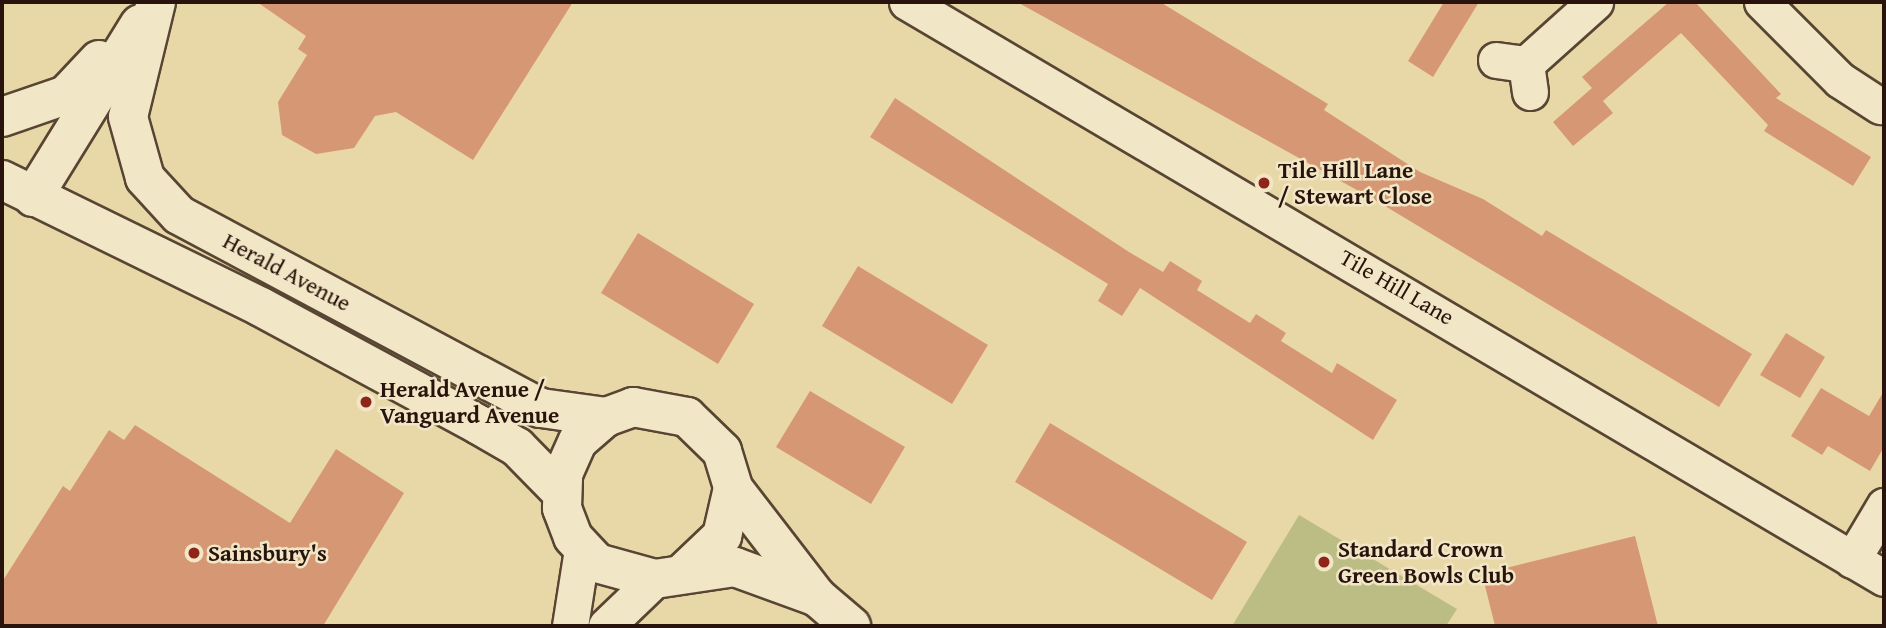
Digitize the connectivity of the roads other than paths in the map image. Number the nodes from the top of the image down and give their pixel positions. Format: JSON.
{"nodes":[{"id":1,"x":154,"y":2,"type":"edge"},
{"id":2,"x":907,"y":2,"type":"edge"},
{"id":3,"x":1595,"y":2,"type":"edge"},
{"id":4,"x":1762,"y":2,"type":"edge"},
{"id":5,"x":1517,"y":72,"type":"dead end"},
{"id":6,"x":1880,"y":106,"type":"dead end"},
{"id":7,"x":2,"y":117,"type":"edge"},
{"id":8,"x":18,"y":189,"type":"edge"},
{"id":9,"x":606,"y":417,"type":"junction"},
{"id":10,"x":733,"y":488,"type":"junction"},
{"id":11,"x":561,"y":492,"type":"junction"},
{"id":12,"x":1884,"y":506,"type":"edge"},
{"id":13,"x":582,"y":549,"type":"junction"},
{"id":14,"x":1852,"y":560,"type":"junction"},
{"id":15,"x":671,"y":574,"type":"junction"},
{"id":16,"x":1884,"y":578,"type":"edge"},
{"id":17,"x":817,"y":597,"type":"junction"},
{"id":18,"x":570,"y":626,"type":"edge"},
{"id":19,"x":606,"y":626,"type":"edge"},
{"id":20,"x":851,"y":626,"type":"edge"}],
"edges":[{"from":1,"to":7,"type":"main road"},
{"from":1,"to":8,"type":"main road"},
{"from":1,"to":9,"type":"main road","name":"Herald Avenue"},
{"from":2,"to":14,"type":"street","name":"Tile Hill Lane"},
{"from":3,"to":5,"type":"street"},
{"from":4,"to":6,"type":"street"},
{"from":8,"to":11,"type":"main road","name":"Herald Avenue"},
{"from":9,"to":10,"type":"main road","name":"Herald Avenue"},
{"from":9,"to":11,"type":"main road","name":"Herald Avenue"},
{"from":10,"to":15,"type":"main road"},
{"from":10,"to":17,"type":"main road","name":"Herald Avenue"},
{"from":11,"to":13,"type":"main road","name":"Herald Avenue"},
{"from":12,"to":14,"type":"street"},
{"from":13,"to":15,"type":"main road","name":"Herald Avenue"},
{"from":13,"to":18,"type":"street"},
{"from":14,"to":16,"type":"street","name":"Tile Hill Lane"},
{"from":15,"to":17,"type":"main road","name":"Herald Avenue"},
{"from":15,"to":19,"type":"street"},
{"from":17,"to":20,"type":"main road","name":"Herald Avenue"}]}
